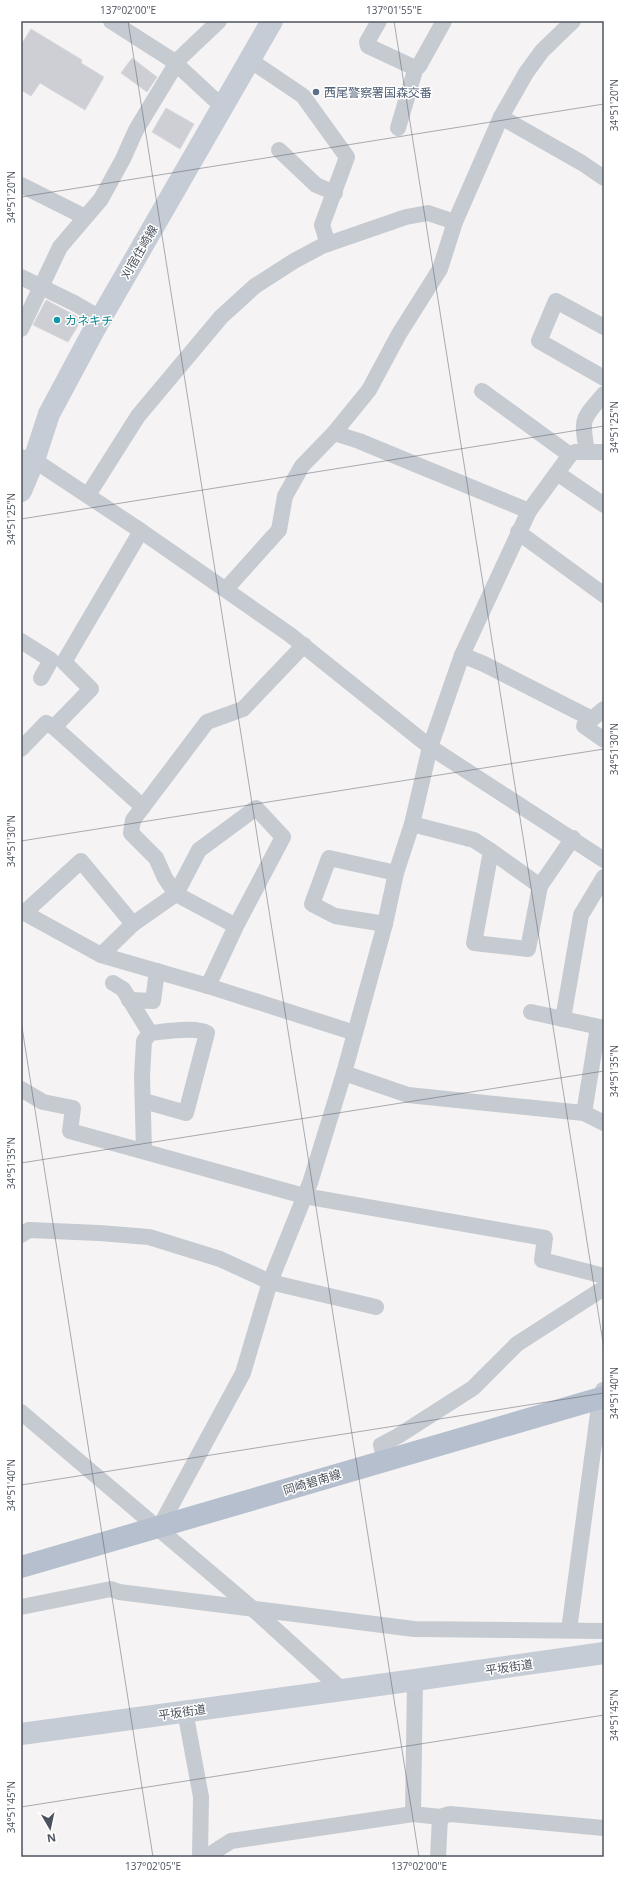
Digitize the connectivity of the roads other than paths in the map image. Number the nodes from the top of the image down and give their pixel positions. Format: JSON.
{"nodes":[{"id":1,"x":111,"y":21,"type":"edge"},
{"id":2,"x":219,"y":21,"type":"edge"},
{"id":3,"x":272,"y":21,"type":"edge"},
{"id":4,"x":378,"y":21,"type":"edge"},
{"id":5,"x":444,"y":21,"type":"edge"},
{"id":6,"x":573,"y":21,"type":"edge"},
{"id":7,"x":250,"y":60,"type":"junction"},
{"id":8,"x":176,"y":64,"type":"junction"},
{"id":9,"x":416,"y":67,"type":"junction"},
{"id":10,"x":224,"y":106,"type":"junction"},
{"id":11,"x":501,"y":117,"type":"junction"},
{"id":12,"x":398,"y":128,"type":"dead end"},
{"id":13,"x":279,"y":150,"type":"dead end"},
{"id":14,"x":604,"y":178,"type":"edge"},
{"id":15,"x":21,"y":184,"type":"edge"},
{"id":16,"x":335,"y":193,"type":"junction"},
{"id":17,"x":85,"y":217,"type":"junction"},
{"id":18,"x":455,"y":222,"type":"junction"},
{"id":19,"x":328,"y":244,"type":"junction"},
{"id":20,"x":21,"y":277,"type":"edge"},
{"id":21,"x":41,"y":287,"type":"junction"},
{"id":22,"x":100,"y":318,"type":"junction"},
{"id":23,"x":604,"y":327,"type":"edge"},
{"id":24,"x":21,"y":329,"type":"edge"},
{"id":25,"x":604,"y":378,"type":"edge"},
{"id":26,"x":482,"y":391,"type":"dead end"},
{"id":27,"x":604,"y":394,"type":"edge"},
{"id":28,"x":334,"y":433,"type":"junction"},
{"id":29,"x":587,"y":452,"type":"junction"},
{"id":30,"x":604,"y":452,"type":"edge"},
{"id":31,"x":570,"y":455,"type":"junction"},
{"id":32,"x":27,"y":459,"type":"edge"},
{"id":33,"x":557,"y":472,"type":"junction"},
{"id":34,"x":21,"y":491,"type":"edge"},
{"id":35,"x":88,"y":495,"type":"junction"},
{"id":36,"x":604,"y":505,"type":"edge"},
{"id":37,"x":529,"y":511,"type":"junction"},
{"id":38,"x":141,"y":531,"type":"junction"},
{"id":39,"x":518,"y":532,"type":"junction"},
{"id":40,"x":226,"y":589,"type":"junction"},
{"id":41,"x":604,"y":595,"type":"edge"},
{"id":42,"x":21,"y":641,"type":"edge"},
{"id":43,"x":304,"y":645,"type":"junction"},
{"id":44,"x":462,"y":655,"type":"junction"},
{"id":45,"x":41,"y":678,"type":"dead end"},
{"id":46,"x":588,"y":722,"type":"edge"},
{"id":47,"x":54,"y":727,"type":"junction"},
{"id":48,"x":604,"y":740,"type":"edge"},
{"id":49,"x":430,"y":747,"type":"junction"},
{"id":50,"x":21,"y":749,"type":"edge"},
{"id":51,"x":143,"y":807,"type":"junction"},
{"id":52,"x":412,"y":824,"type":"junction"},
{"id":53,"x":573,"y":838,"type":"junction"},
{"id":54,"x":491,"y":851,"type":"junction"},
{"id":55,"x":604,"y":860,"type":"edge"},
{"id":56,"x":396,"y":873,"type":"junction"},
{"id":57,"x":604,"y":877,"type":"edge"},
{"id":58,"x":540,"y":886,"type":"junction"},
{"id":59,"x":176,"y":894,"type":"junction"},
{"id":60,"x":22,"y":912,"type":"edge"},
{"id":61,"x":133,"y":924,"type":"junction"},
{"id":62,"x":385,"y":924,"type":"junction"},
{"id":63,"x":236,"y":926,"type":"junction"},
{"id":64,"x":101,"y":955,"type":"junction"},
{"id":65,"x":157,"y":971,"type":"junction"},
{"id":66,"x":113,"y":983,"type":"dead end"},
{"id":67,"x":208,"y":986,"type":"junction"},
{"id":68,"x":129,"y":1000,"type":"junction"},
{"id":69,"x":531,"y":1012,"type":"dead end"},
{"id":70,"x":563,"y":1019,"type":"junction"},
{"id":71,"x":601,"y":1027,"type":"edge"},
{"id":72,"x":150,"y":1033,"type":"junction"},
{"id":73,"x":355,"y":1033,"type":"junction"},
{"id":74,"x":344,"y":1073,"type":"junction"},
{"id":75,"x":21,"y":1089,"type":"edge"},
{"id":76,"x":144,"y":1101,"type":"junction"},
{"id":77,"x":584,"y":1113,"type":"junction"},
{"id":78,"x":604,"y":1123,"type":"edge"},
{"id":79,"x":144,"y":1151,"type":"junction"},
{"id":80,"x":304,"y":1196,"type":"junction"},
{"id":81,"x":21,"y":1235,"type":"edge"},
{"id":82,"x":604,"y":1276,"type":"edge"},
{"id":83,"x":270,"y":1282,"type":"junction"},
{"id":84,"x":604,"y":1288,"type":"edge"},
{"id":85,"x":376,"y":1307,"type":"dead end"},
{"id":86,"x":602,"y":1395,"type":"edge"},
{"id":87,"x":21,"y":1412,"type":"edge"},
{"id":88,"x":384,"y":1460,"type":"junction"},
{"id":89,"x":159,"y":1528,"type":"junction"},
{"id":90,"x":21,"y":1567,"type":"edge"},
{"id":91,"x":21,"y":1607,"type":"edge"},
{"id":92,"x":253,"y":1609,"type":"junction"},
{"id":93,"x":569,"y":1630,"type":"junction"},
{"id":94,"x":604,"y":1631,"type":"edge"},
{"id":95,"x":604,"y":1653,"type":"edge"},
{"id":96,"x":415,"y":1680,"type":"junction"},
{"id":97,"x":342,"y":1690,"type":"junction"},
{"id":98,"x":185,"y":1712,"type":"junction"},
{"id":99,"x":21,"y":1734,"type":"edge"},
{"id":100,"x":413,"y":1814,"type":"junction"},
{"id":101,"x":440,"y":1817,"type":"junction"},
{"id":102,"x":604,"y":1828,"type":"edge"},
{"id":103,"x":200,"y":1857,"type":"edge"},
{"id":104,"x":206,"y":1857,"type":"edge"},
{"id":105,"x":438,"y":1857,"type":"edge"}],
"edges":[{"from":1,"to":8,"type":"street"},
{"from":2,"to":8,"type":"street"},
{"from":3,"to":7,"type":"street","name":"刈宿住崎線"},
{"from":4,"to":9,"type":"street"},
{"from":5,"to":9,"type":"street"},
{"from":6,"to":11,"type":"street"},
{"from":7,"to":10,"type":"street","name":"刈宿住崎線"},
{"from":7,"to":16,"type":"street"},
{"from":8,"to":10,"type":"street"},
{"from":8,"to":17,"type":"street"},
{"from":9,"to":12,"type":"street"},
{"from":10,"to":22,"type":"street","name":"刈宿住崎線"},
{"from":11,"to":14,"type":"street"},
{"from":11,"to":18,"type":"street"},
{"from":13,"to":16,"type":"street"},
{"from":15,"to":17,"type":"street"},
{"from":16,"to":19,"type":"street"},
{"from":17,"to":21,"type":"street"},
{"from":18,"to":19,"type":"street"},
{"from":18,"to":28,"type":"street"},
{"from":19,"to":35,"type":"street"},
{"from":20,"to":21,"type":"street"},
{"from":21,"to":22,"type":"street"},
{"from":21,"to":24,"type":"street"},
{"from":22,"to":32,"type":"street","name":"刈宿住崎線"},
{"from":23,"to":25,"type":"street"},
{"from":26,"to":31,"type":"street"},
{"from":27,"to":29,"type":"street"},
{"from":28,"to":37,"type":"street"},
{"from":28,"to":40,"type":"street"},
{"from":29,"to":30,"type":"street"},
{"from":29,"to":31,"type":"street"},
{"from":31,"to":33,"type":"street"},
{"from":32,"to":34,"type":"street","name":"刈宿住崎線"},
{"from":32,"to":35,"type":"street"},
{"from":33,"to":36,"type":"street"},
{"from":33,"to":37,"type":"street"},
{"from":35,"to":38,"type":"street"},
{"from":37,"to":39,"type":"street"},
{"from":38,"to":40,"type":"street"},
{"from":38,"to":47,"type":"street"},
{"from":39,"to":41,"type":"street"},
{"from":39,"to":44,"type":"street"},
{"from":40,"to":43,"type":"street"},
{"from":42,"to":45,"type":"street"},
{"from":43,"to":49,"type":"street"},
{"from":43,"to":51,"type":"street"},
{"from":44,"to":46,"type":"street"},
{"from":44,"to":49,"type":"street"},
{"from":46,"to":48,"type":"street"},
{"from":47,"to":50,"type":"street"},
{"from":47,"to":51,"type":"street"},
{"from":49,"to":52,"type":"street"},
{"from":49,"to":53,"type":"street"},
{"from":51,"to":59,"type":"street"},
{"from":52,"to":54,"type":"street"},
{"from":52,"to":56,"type":"street"},
{"from":53,"to":55,"type":"street"},
{"from":53,"to":58,"type":"street"},
{"from":54,"to":58,"type":"street"},
{"from":54,"to":58,"type":"street"},
{"from":56,"to":62,"type":"street"},
{"from":56,"to":62,"type":"street"},
{"from":57,"to":70,"type":"street"},
{"from":59,"to":61,"type":"street"},
{"from":59,"to":63,"type":"street"},
{"from":59,"to":63,"type":"street"},
{"from":60,"to":61,"type":"street"},
{"from":60,"to":64,"type":"street"},
{"from":61,"to":64,"type":"street"},
{"from":62,"to":73,"type":"street"},
{"from":63,"to":67,"type":"street"},
{"from":64,"to":65,"type":"street"},
{"from":65,"to":67,"type":"street"},
{"from":65,"to":68,"type":"street"},
{"from":66,"to":68,"type":"street"},
{"from":67,"to":73,"type":"street"},
{"from":68,"to":72,"type":"street"},
{"from":69,"to":70,"type":"street"},
{"from":70,"to":71,"type":"street"},
{"from":71,"to":77,"type":"street"},
{"from":72,"to":76,"type":"street"},
{"from":72,"to":76,"type":"street"},
{"from":73,"to":74,"type":"street"},
{"from":74,"to":77,"type":"street"},
{"from":74,"to":80,"type":"street"},
{"from":75,"to":79,"type":"street"},
{"from":76,"to":79,"type":"street"},
{"from":77,"to":78,"type":"street"},
{"from":79,"to":80,"type":"street"},
{"from":80,"to":82,"type":"street"},
{"from":80,"to":83,"type":"street"},
{"from":81,"to":83,"type":"street"},
{"from":83,"to":85,"type":"street"},
{"from":83,"to":89,"type":"street"},
{"from":84,"to":88,"type":"street"},
{"from":86,"to":88,"type":"main road","name":"岡崎碧南線"},
{"from":86,"to":93,"type":"street"},
{"from":87,"to":89,"type":"street"},
{"from":88,"to":89,"type":"main road","name":"岡崎碧南線"},
{"from":89,"to":90,"type":"main road","name":"岡崎碧南線"},
{"from":89,"to":92,"type":"street"},
{"from":91,"to":92,"type":"street"},
{"from":92,"to":93,"type":"street"},
{"from":92,"to":97,"type":"street"},
{"from":93,"to":94,"type":"street"},
{"from":95,"to":96,"type":"street","name":"平坂街道"},
{"from":96,"to":97,"type":"street","name":"平坂街道"},
{"from":96,"to":100,"type":"street"},
{"from":97,"to":98,"type":"street","name":"平坂街道"},
{"from":98,"to":99,"type":"street","name":"平坂街道"},
{"from":98,"to":103,"type":"street"},
{"from":100,"to":101,"type":"street"},
{"from":100,"to":104,"type":"street"},
{"from":101,"to":102,"type":"street"},
{"from":101,"to":105,"type":"street"}]}
